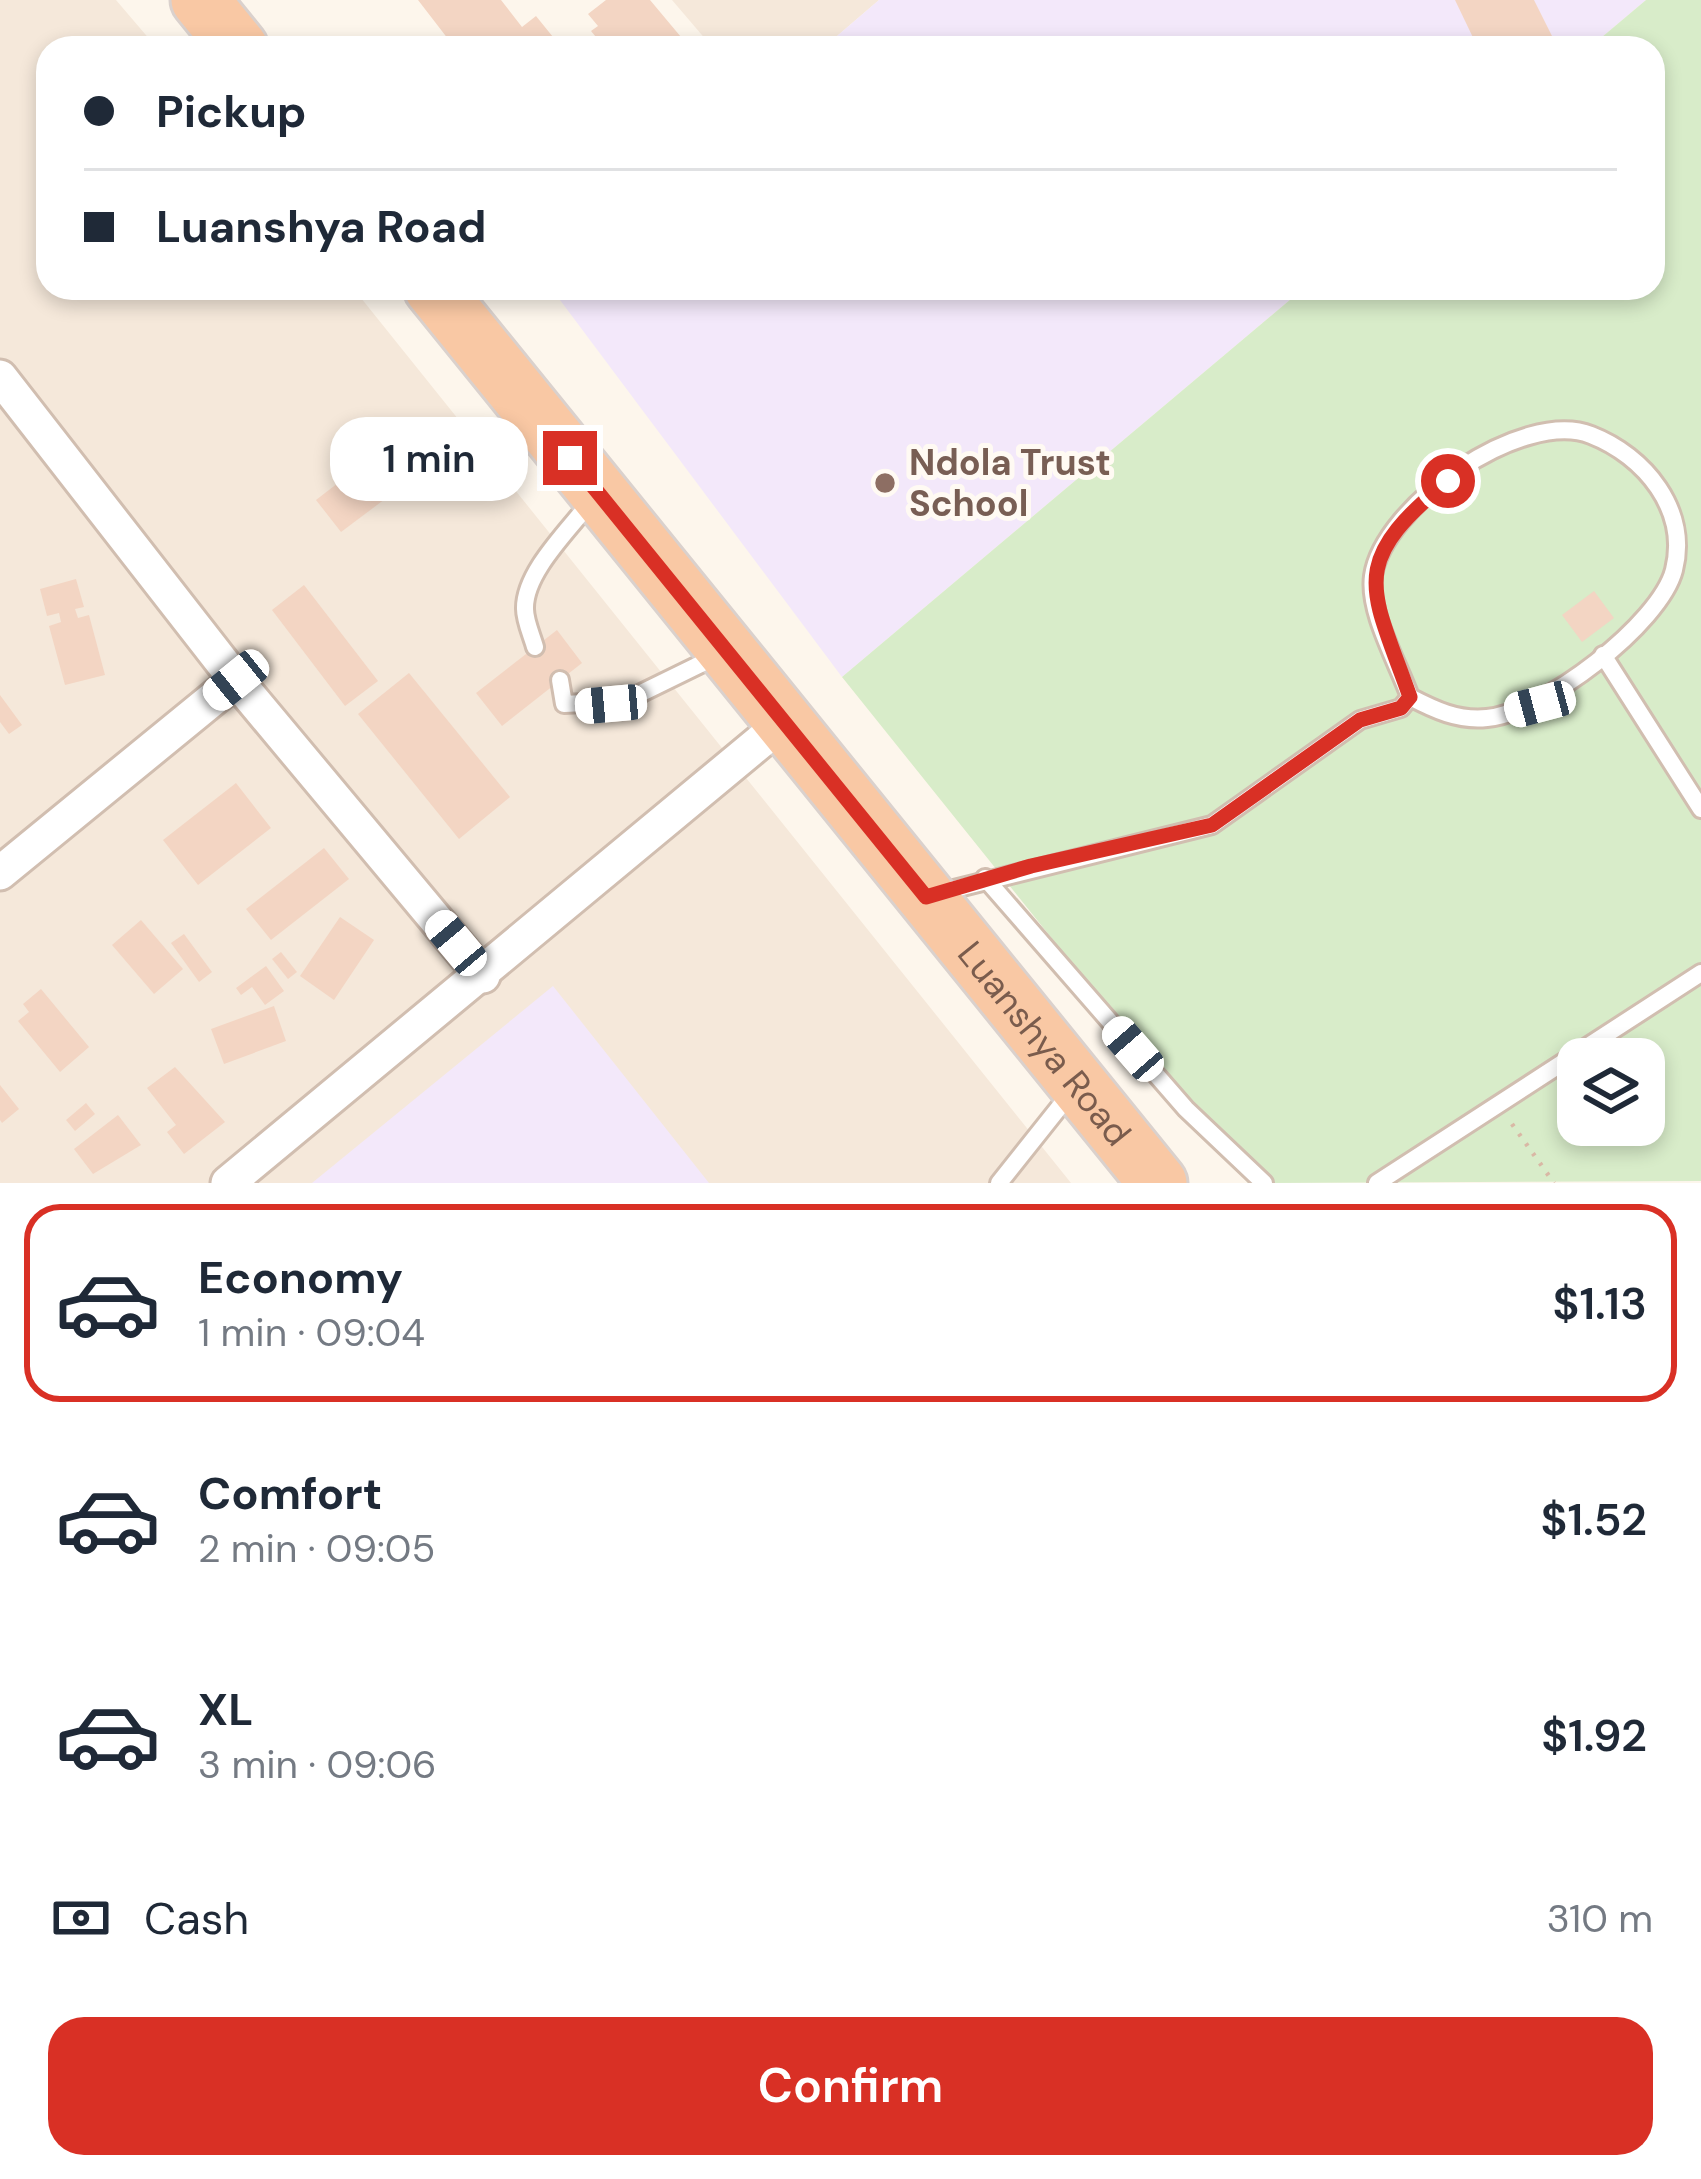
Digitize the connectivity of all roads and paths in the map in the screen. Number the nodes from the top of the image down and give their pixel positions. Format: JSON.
{"nodes":[{"id":1,"x":200,"y":0,"type":"edge"},
{"id":2,"x":228,"y":36,"type":"edge"},
{"id":3,"x":443,"y":300,"type":"edge"},
{"id":4,"x":0,"y":377,"type":"edge"},
{"id":5,"x":598,"y":492,"type":"junction"},
{"id":6,"x":535,"y":647,"type":"dead end"},
{"id":7,"x":728,"y":650,"type":"junction"},
{"id":8,"x":1604,"y":655,"type":"junction"},
{"id":9,"x":236,"y":680,"type":"junction"},
{"id":10,"x":560,"y":680,"type":"dead end"},
{"id":11,"x":1410,"y":697,"type":"junction"},
{"id":12,"x":785,"y":721,"type":"junction"},
{"id":13,"x":1701,"y":809,"type":"edge"},
{"id":14,"x":0,"y":873,"type":"edge"},
{"id":15,"x":985,"y":878,"type":"junction"},
{"id":16,"x":926,"y":897,"type":"junction"},
{"id":17,"x":1701,"y":973,"type":"edge"},
{"id":18,"x":483,"y":976,"type":"junction"},
{"id":19,"x":1078,"y":1084,"type":"junction"},
{"id":20,"x":1498,"y":1103,"type":"junction"},
{"id":21,"x":228,"y":1183,"type":"edge"},
{"id":22,"x":998,"y":1183,"type":"edge"},
{"id":23,"x":1158,"y":1183,"type":"edge"},
{"id":24,"x":1264,"y":1183,"type":"edge"},
{"id":25,"x":1377,"y":1183,"type":"edge"},
{"id":26,"x":1554,"y":1183,"type":"edge"}],
"edges":[{"from":1,"to":2,"type":"highway"},
{"from":3,"to":5,"type":"highway","name":"Luanshya Road"},
{"from":4,"to":9,"type":"street"},
{"from":5,"to":6,"type":"lane"},
{"from":5,"to":7,"type":"highway","name":"Luanshya Road"},
{"from":7,"to":10,"type":"lane"},
{"from":7,"to":12,"type":"highway","name":"Luanshya Road"},
{"from":8,"to":11,"type":"lane"},
{"from":8,"to":11,"type":"lane"},
{"from":8,"to":13,"type":"lane"},
{"from":9,"to":14,"type":"street"},
{"from":9,"to":18,"type":"street"},
{"from":11,"to":15,"type":"lane"},
{"from":12,"to":16,"type":"highway","name":"Luanshya Road"},
{"from":12,"to":18,"type":"street"},
{"from":15,"to":16,"type":"lane"},
{"from":15,"to":24,"type":"lane"},
{"from":16,"to":19,"type":"highway","name":"Luanshya Road"},
{"from":17,"to":20,"type":"lane"},
{"from":18,"to":21,"type":"street"},
{"from":19,"to":22,"type":"lane"},
{"from":19,"to":23,"type":"highway","name":"Luanshya Road"},
{"from":20,"to":25,"type":"lane"},
{"from":20,"to":26,"type":"path"}]}
